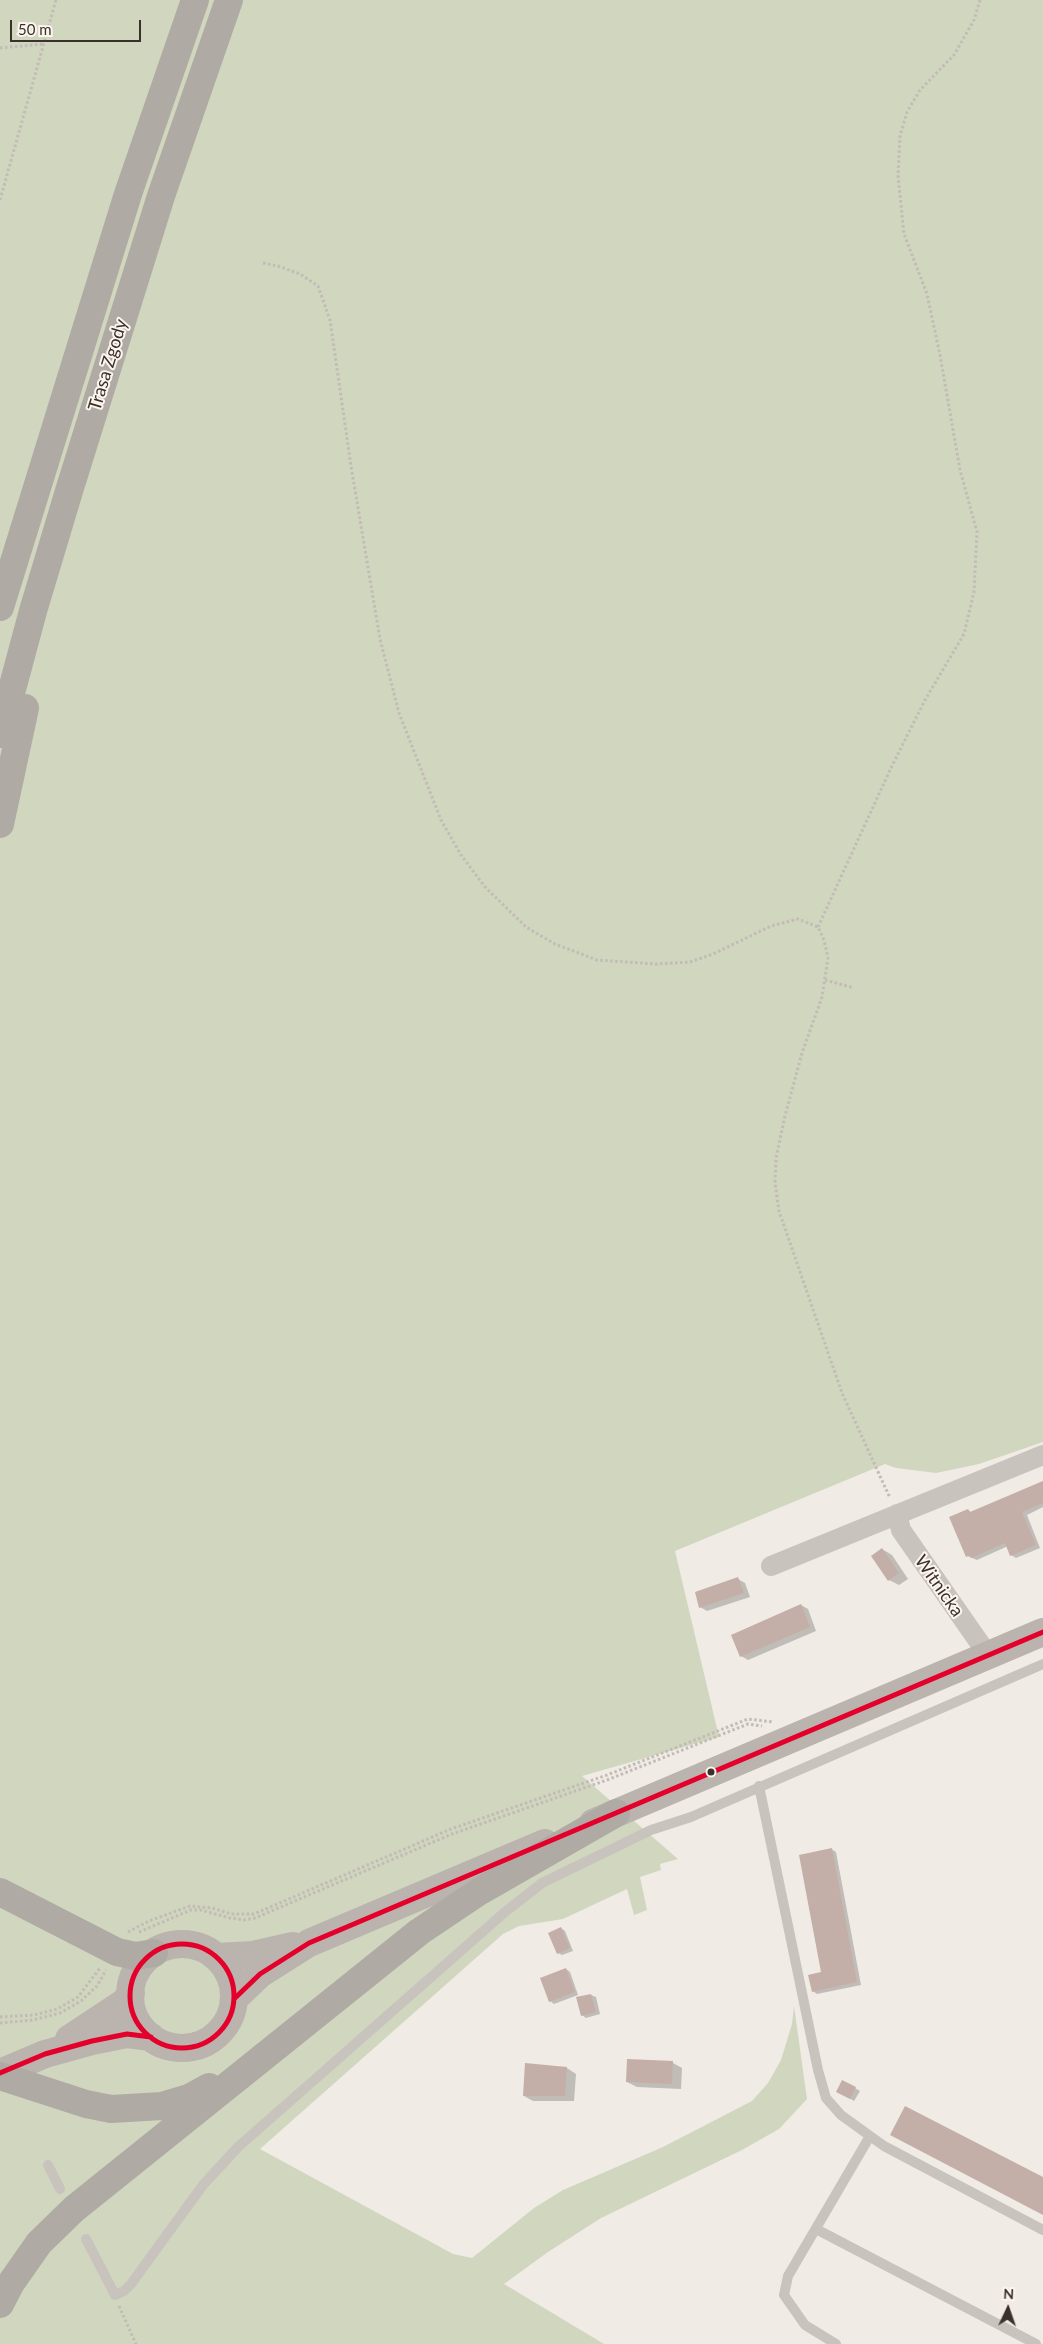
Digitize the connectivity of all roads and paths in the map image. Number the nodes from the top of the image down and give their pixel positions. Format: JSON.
{"nodes":[{"id":1,"x":56,"y":0,"type":"edge"},
{"id":2,"x":195,"y":0,"type":"edge"},
{"id":3,"x":229,"y":0,"type":"edge"},
{"id":4,"x":980,"y":0,"type":"edge"},
{"id":5,"x":43,"y":44,"type":"junction"},
{"id":6,"x":0,"y":48,"type":"edge"},
{"id":7,"x":0,"y":200,"type":"edge"},
{"id":8,"x":263,"y":264,"type":"dead end"},
{"id":9,"x":69,"y":491,"type":"junction"},
{"id":10,"x":0,"y":607,"type":"edge"},
{"id":11,"x":0,"y":734,"type":"edge"},
{"id":12,"x":0,"y":824,"type":"edge"},
{"id":13,"x":818,"y":927,"type":"junction"},
{"id":14,"x":824,"y":980,"type":"junction"},
{"id":15,"x":854,"y":988,"type":"dead end"},
{"id":16,"x":1043,"y":1455,"type":"edge"},
{"id":17,"x":897,"y":1514,"type":"junction"},
{"id":18,"x":771,"y":1566,"type":"dead end"},
{"id":19,"x":1043,"y":1632,"type":"edge"},
{"id":20,"x":988,"y":1655,"type":"junction"},
{"id":21,"x":1043,"y":1664,"type":"edge"},
{"id":22,"x":782,"y":1724,"type":"dead end"},
{"id":23,"x":774,"y":1728,"type":"dead end"},
{"id":24,"x":759,"y":1786,"type":"junction"},
{"id":25,"x":616,"y":1814,"type":"junction"},
{"id":26,"x":0,"y":1892,"type":"edge"},
{"id":27,"x":309,"y":1943,"type":"junction"},
{"id":28,"x":114,"y":1951,"type":"junction"},
{"id":29,"x":154,"y":1953,"type":"junction"},
{"id":30,"x":217,"y":1957,"type":"junction"},
{"id":31,"x":130,"y":1993,"type":"junction"},
{"id":32,"x":234,"y":2000,"type":"junction"},
{"id":33,"x":0,"y":2018,"type":"edge"},
{"id":34,"x":0,"y":2023,"type":"edge"},
{"id":35,"x":151,"y":2037,"type":"junction"},
{"id":36,"x":45,"y":2054,"type":"junction"},
{"id":37,"x":264,"y":2057,"type":"junction"},
{"id":38,"x":0,"y":2074,"type":"edge"},
{"id":39,"x":870,"y":2136,"type":"junction"},
{"id":40,"x":48,"y":2165,"type":"dead end"},
{"id":41,"x":60,"y":2189,"type":"dead end"},
{"id":42,"x":816,"y":2229,"type":"junction"},
{"id":43,"x":1043,"y":2230,"type":"edge"},
{"id":44,"x":86,"y":2239,"type":"dead end"},
{"id":45,"x":114,"y":2295,"type":"junction"},
{"id":46,"x":0,"y":2304,"type":"edge"},
{"id":47,"x":136,"y":2344,"type":"edge"},
{"id":48,"x":836,"y":2344,"type":"edge"},
{"id":49,"x":1036,"y":2344,"type":"edge"}],
"edges":[{"from":1,"to":5,"type":"path"},
{"from":2,"to":10,"type":"highway","name":"Trasa Zgody"},
{"from":3,"to":9,"type":"highway","name":"Trasa Zgody"},
{"from":4,"to":13,"type":"path"},
{"from":5,"to":6,"type":"path"},
{"from":5,"to":7,"type":"path"},
{"from":8,"to":13,"type":"path"},
{"from":9,"to":11,"type":"highway","name":"Trasa Zgody"},
{"from":9,"to":12,"type":"highway"},
{"from":13,"to":14,"type":"path"},
{"from":14,"to":15,"type":"path"},
{"from":14,"to":17,"type":"path"},
{"from":16,"to":17,"type":"street"},
{"from":17,"to":18,"type":"street"},
{"from":17,"to":20,"type":"street","name":"Witnicka"},
{"from":19,"to":20,"type":"main road"},
{"from":20,"to":25,"type":"main road"},
{"from":21,"to":24,"type":"lane"},
{"from":22,"to":28,"type":"path"},
{"from":23,"to":28,"type":"path"},
{"from":24,"to":39,"type":"lane"},
{"from":24,"to":45,"type":"lane"},
{"from":25,"to":27,"type":"main road"},
{"from":25,"to":37,"type":"highway"},
{"from":26,"to":28,"type":"highway"},
{"from":27,"to":30,"type":"main road"},
{"from":27,"to":32,"type":"main road"},
{"from":28,"to":29,"type":"highway"},
{"from":28,"to":33,"type":"path"},
{"from":28,"to":34,"type":"path"},
{"from":29,"to":30,"type":"main road"},
{"from":29,"to":31,"type":"main road"},
{"from":30,"to":32,"type":"main road"},
{"from":31,"to":35,"type":"main road"},
{"from":31,"to":36,"type":"main road"},
{"from":32,"to":35,"type":"main road"},
{"from":35,"to":36,"type":"main road"},
{"from":36,"to":38,"type":"main road"},
{"from":37,"to":38,"type":"highway"},
{"from":37,"to":46,"type":"highway"},
{"from":39,"to":42,"type":"lane"},
{"from":39,"to":43,"type":"lane"},
{"from":40,"to":41,"type":"lane"},
{"from":42,"to":48,"type":"lane"},
{"from":42,"to":49,"type":"lane"},
{"from":44,"to":45,"type":"lane"},
{"from":45,"to":47,"type":"path"}]}
